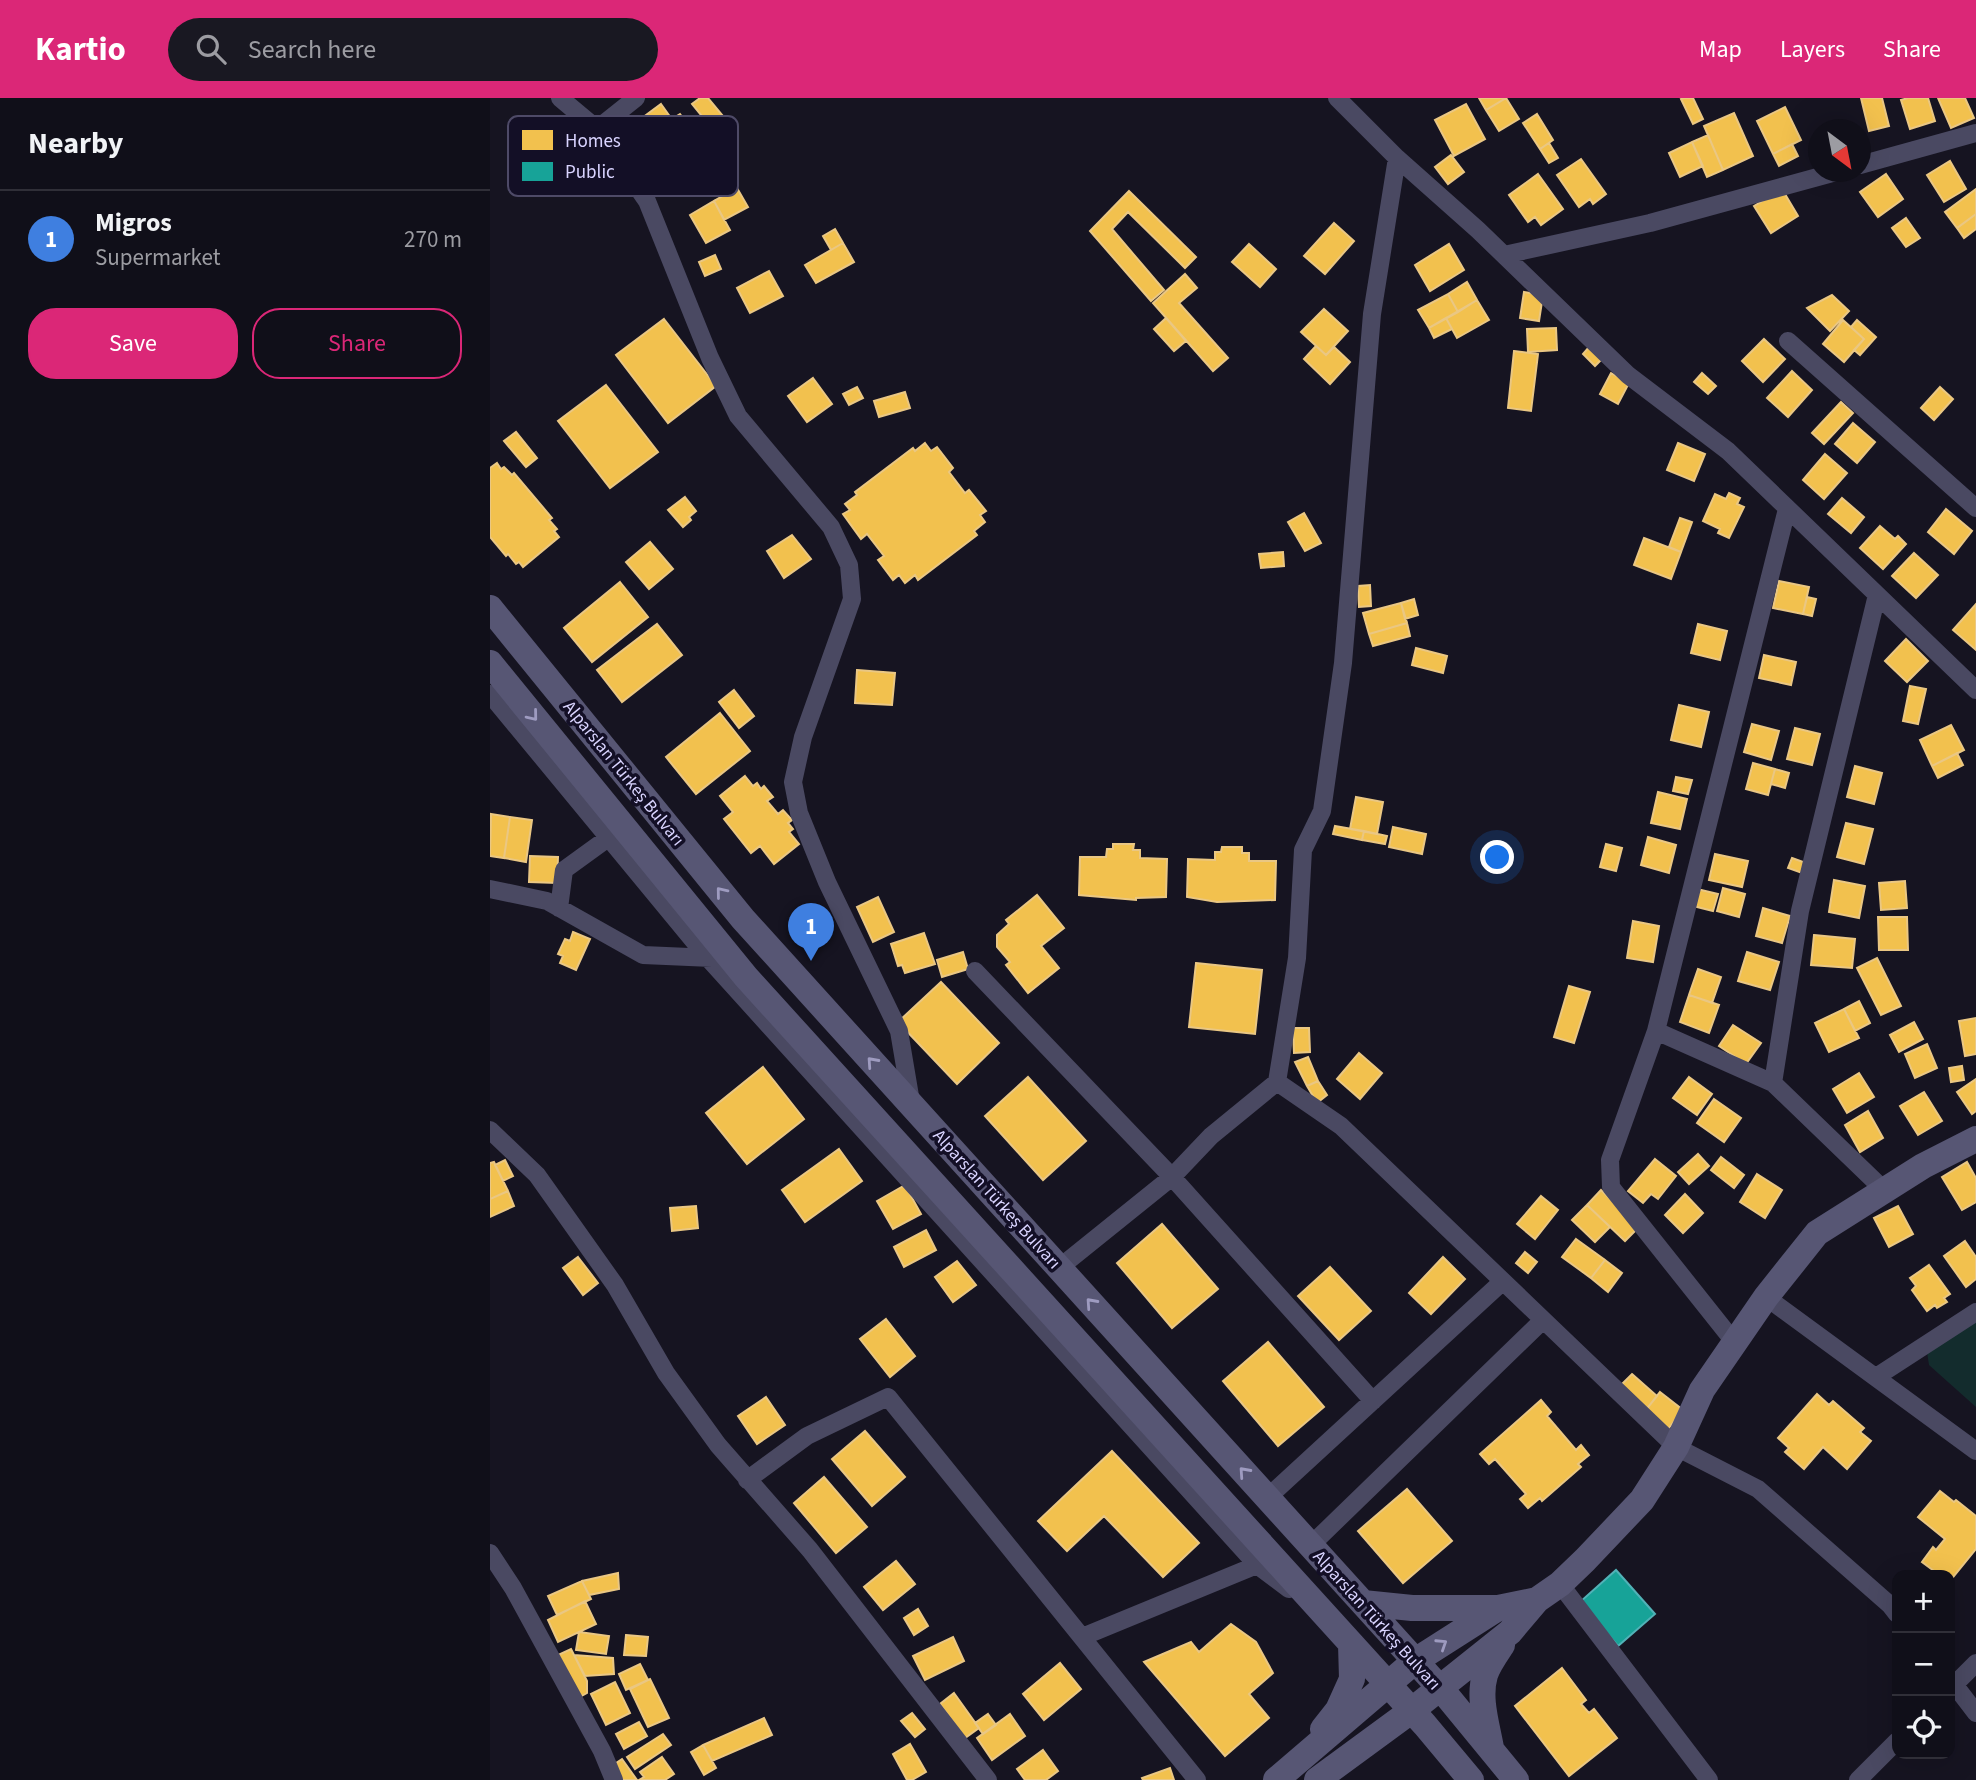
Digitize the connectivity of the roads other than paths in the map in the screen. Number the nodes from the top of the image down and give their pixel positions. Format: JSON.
{"nodes":[{"id":1,"x":560,"y":98,"type":"edge"},
{"id":2,"x":636,"y":98,"type":"edge"},
{"id":3,"x":1337,"y":98,"type":"edge"},
{"id":4,"x":581,"y":116,"type":"edge"},
{"id":5,"x":613,"y":116,"type":"edge"},
{"id":6,"x":1976,"y":133,"type":"edge"},
{"id":7,"x":1397,"y":158,"type":"junction"},
{"id":8,"x":1871,"y":162,"type":"edge"},
{"id":9,"x":1808,"y":180,"type":"edge"},
{"id":10,"x":644,"y":196,"type":"edge"},
{"id":11,"x":1504,"y":255,"type":"junction"},
{"id":12,"x":1788,"y":341,"type":"dead end"},
{"id":13,"x":1976,"y":508,"type":"edge"},
{"id":14,"x":1787,"y":509,"type":"junction"},
{"id":15,"x":1877,"y":595,"type":"junction"},
{"id":16,"x":490,"y":608,"type":"edge"},
{"id":17,"x":490,"y":663,"type":"edge"},
{"id":18,"x":1976,"y":690,"type":"edge"},
{"id":19,"x":490,"y":694,"type":"edge"},
{"id":20,"x":615,"y":833,"type":"junction"},
{"id":21,"x":490,"y":889,"type":"edge"},
{"id":22,"x":559,"y":908,"type":"junction"},
{"id":23,"x":720,"y":959,"type":"junction"},
{"id":24,"x":975,"y":971,"type":"dead end"},
{"id":25,"x":1656,"y":1031,"type":"junction"},
{"id":26,"x":1277,"y":1082,"type":"junction"},
{"id":27,"x":1773,"y":1083,"type":"junction"},
{"id":28,"x":911,"y":1105,"type":"junction"},
{"id":29,"x":490,"y":1130,"type":"edge"},
{"id":30,"x":1976,"y":1139,"type":"edge"},
{"id":31,"x":1171,"y":1177,"type":"junction"},
{"id":32,"x":1884,"y":1191,"type":"junction"},
{"id":33,"x":1059,"y":1268,"type":"junction"},
{"id":34,"x":1502,"y":1282,"type":"junction"},
{"id":35,"x":1766,"y":1297,"type":"junction"},
{"id":36,"x":1976,"y":1312,"type":"edge"},
{"id":37,"x":1542,"y":1321,"type":"junction"},
{"id":38,"x":1734,"y":1343,"type":"junction"},
{"id":39,"x":1876,"y":1377,"type":"junction"},
{"id":40,"x":1373,"y":1401,"type":"junction"},
{"id":41,"x":1974,"y":1446,"type":"edge"},
{"id":42,"x":1676,"y":1447,"type":"junction"},
{"id":43,"x":747,"y":1480,"type":"junction"},
{"id":44,"x":1267,"y":1498,"type":"junction"},
{"id":45,"x":1310,"y":1546,"type":"junction"},
{"id":46,"x":490,"y":1553,"type":"edge"},
{"id":47,"x":1256,"y":1564,"type":"junction"},
{"id":48,"x":1560,"y":1584,"type":"junction"},
{"id":49,"x":1537,"y":1600,"type":"junction"},
{"id":50,"x":1363,"y":1603,"type":"junction"},
{"id":51,"x":1498,"y":1608,"type":"junction"},
{"id":52,"x":1892,"y":1608,"type":"edge"},
{"id":53,"x":1322,"y":1613,"type":"junction"},
{"id":54,"x":1510,"y":1632,"type":"junction"},
{"id":55,"x":1082,"y":1637,"type":"junction"},
{"id":56,"x":1351,"y":1644,"type":"junction"},
{"id":57,"x":1415,"y":1661,"type":"junction"},
{"id":58,"x":1976,"y":1663,"type":"edge"},
{"id":59,"x":1955,"y":1681,"type":"edge"},
{"id":60,"x":1388,"y":1685,"type":"junction"},
{"id":61,"x":1439,"y":1687,"type":"junction"},
{"id":62,"x":1955,"y":1689,"type":"edge"},
{"id":63,"x":1412,"y":1710,"type":"junction"},
{"id":64,"x":1976,"y":1713,"type":"edge"},
{"id":65,"x":1432,"y":1733,"type":"junction"},
{"id":66,"x":1892,"y":1746,"type":"edge"},
{"id":67,"x":1357,"y":1749,"type":"junction"},
{"id":68,"x":1491,"y":1750,"type":"junction"},
{"id":69,"x":1298,"y":1760,"type":"junction"},
{"id":70,"x":614,"y":1780,"type":"edge"},
{"id":71,"x":988,"y":1780,"type":"edge"},
{"id":72,"x":1197,"y":1780,"type":"edge"},
{"id":73,"x":1276,"y":1780,"type":"edge"},
{"id":74,"x":1317,"y":1780,"type":"edge"},
{"id":75,"x":1471,"y":1780,"type":"edge"},
{"id":76,"x":1516,"y":1780,"type":"edge"},
{"id":77,"x":1709,"y":1780,"type":"edge"},
{"id":78,"x":1858,"y":1780,"type":"edge"}],
"edges":[{"from":1,"to":4,"type":"street"},
{"from":2,"to":5,"type":"street"},
{"from":3,"to":7,"type":"street"},
{"from":6,"to":8,"type":"street"},
{"from":7,"to":11,"type":"street"},
{"from":7,"to":26,"type":"street"},
{"from":9,"to":11,"type":"street"},
{"from":10,"to":28,"type":"street"},
{"from":11,"to":14,"type":"street"},
{"from":12,"to":13,"type":"street"},
{"from":14,"to":15,"type":"street"},
{"from":14,"to":25,"type":"street"},
{"from":15,"to":18,"type":"street"},
{"from":15,"to":27,"type":"street"},
{"from":28,"to":16,"type":"main road","name":"Alparslan Türkeş Bulvarı","one_way":true},
{"from":17,"to":20,"type":"main road","name":"Alparslan Türkeş Bulvarı","one_way":true},
{"from":19,"to":20,"type":"street"},
{"from":20,"to":22,"type":"street"},
{"from":20,"to":23,"type":"main road","name":"Alparslan Türkeş Bulvarı"},
{"from":21,"to":22,"type":"street"},
{"from":22,"to":23,"type":"street"},
{"from":23,"to":47,"type":"street"},
{"from":23,"to":53,"type":"main road","name":"Alparslan Türkeş Bulvarı"},
{"from":24,"to":31,"type":"street"},
{"from":25,"to":27,"type":"street"},
{"from":25,"to":38,"type":"street"},
{"from":26,"to":31,"type":"street"},
{"from":26,"to":34,"type":"street"},
{"from":27,"to":32,"type":"street"},
{"from":28,"to":33,"type":"main road","name":"Alparslan Türkeş Bulvarı"},
{"from":29,"to":43,"type":"street"},
{"from":30,"to":32,"type":"main road"},
{"from":31,"to":33,"type":"street"},
{"from":31,"to":40,"type":"street"},
{"from":32,"to":35,"type":"main road"},
{"from":44,"to":33,"type":"main road","name":"Alparslan Türkeş Bulvarı","one_way":true},
{"from":34,"to":37,"type":"street"},
{"from":34,"to":40,"type":"street"},
{"from":35,"to":38,"type":"main road"},
{"from":35,"to":39,"type":"street"},
{"from":36,"to":39,"type":"street"},
{"from":37,"to":42,"type":"street"},
{"from":37,"to":45,"type":"street"},
{"from":38,"to":42,"type":"main road"},
{"from":39,"to":41,"type":"street"},
{"from":40,"to":44,"type":"street"},
{"from":42,"to":48,"type":"main road"},
{"from":42,"to":52,"type":"street"},
{"from":43,"to":55,"type":"street"},
{"from":43,"to":71,"type":"street"},
{"from":44,"to":45,"type":"main road","name":"Alparslan Türkeş Bulvarı"},
{"from":45,"to":50,"type":"main road","name":"Alparslan Türkeş Bulvarı"},
{"from":46,"to":70,"type":"street"},
{"from":47,"to":53,"type":"street"},
{"from":47,"to":55,"type":"street"},
{"from":48,"to":49,"type":"main road"},
{"from":48,"to":77,"type":"street"},
{"from":49,"to":51,"type":"main road"},
{"from":49,"to":54,"type":"main road"},
{"from":50,"to":51,"type":"main road"},
{"from":50,"to":57,"type":"main road","name":"Alparslan Türkeş Bulvarı"},
{"from":57,"to":51,"type":"main road","one_way":true},
{"from":53,"to":56,"type":"main road","name":"Alparslan Türkeş Bulvarı"},
{"from":54,"to":61,"type":"main road"},
{"from":54,"to":68,"type":"main road"},
{"from":55,"to":72,"type":"street"},
{"from":56,"to":60,"type":"main road","name":"Alparslan Türkeş Bulvarı"},
{"from":56,"to":69,"type":"main road"},
{"from":57,"to":60,"type":"main road"},
{"from":57,"to":61,"type":"main road","name":"Alparslan Türkeş Bulvarı"},
{"from":58,"to":59,"type":"street"},
{"from":60,"to":63,"type":"main road","name":"Alparslan Türkeş Bulvarı"},
{"from":60,"to":69,"type":"main road"},
{"from":61,"to":63,"type":"main road"},
{"from":61,"to":68,"type":"main road","name":"Alparslan Türkeş Bulvarı"},
{"from":62,"to":64,"type":"street"},
{"from":63,"to":65,"type":"main road","name":"Alparslan Türkeş Bulvarı"},
{"from":63,"to":67,"type":"main road"},
{"from":65,"to":67,"type":"main road"},
{"from":65,"to":75,"type":"main road","name":"Alparslan Türkeş Bulvarı"},
{"from":66,"to":78,"type":"street"},
{"from":67,"to":74,"type":"main road"},
{"from":68,"to":76,"type":"main road","name":"Alparslan Türkeş Bulvarı"},
{"from":69,"to":73,"type":"main road"}]}
